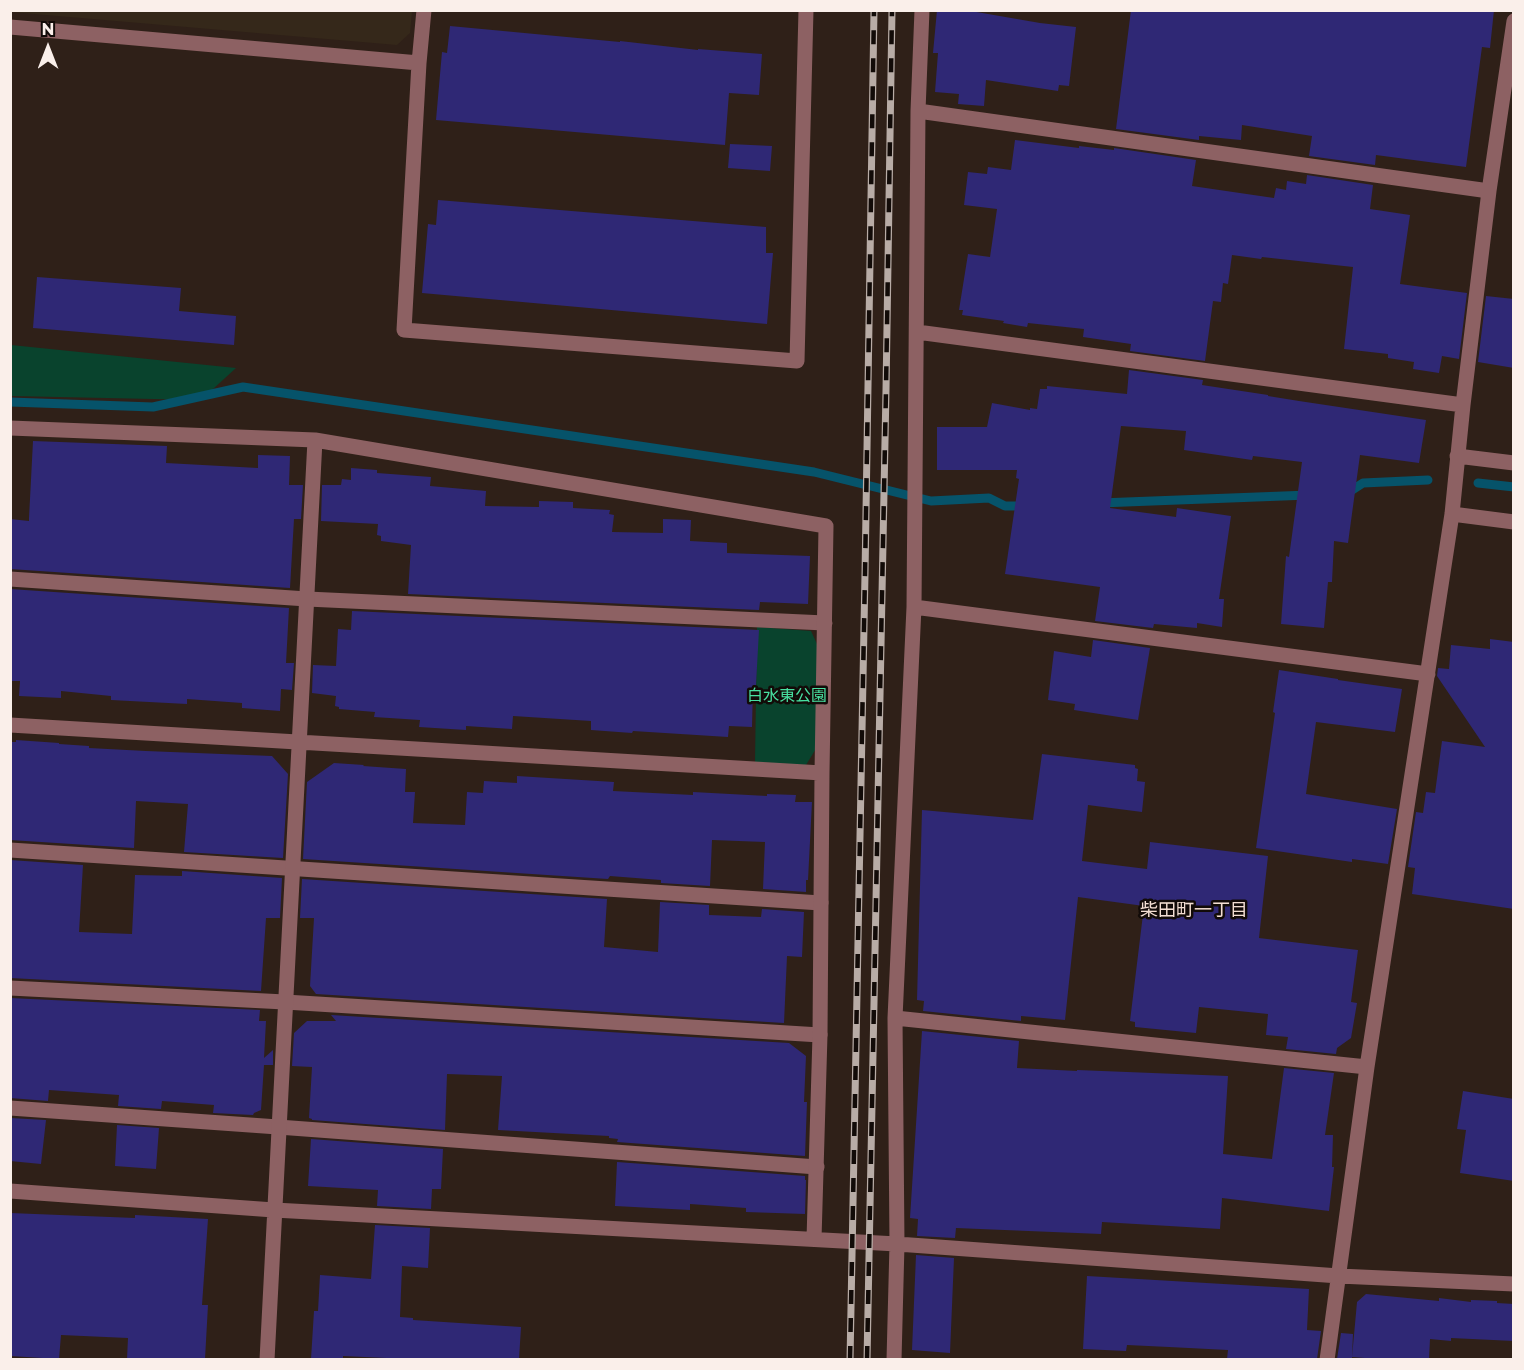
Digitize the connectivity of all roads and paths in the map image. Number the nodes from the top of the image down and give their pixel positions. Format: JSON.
{"nodes":[{"id":1,"x":424,"y":10,"type":"edge"},
{"id":2,"x":806,"y":10,"type":"edge"},
{"id":3,"x":922,"y":10,"type":"edge"},
{"id":4,"x":1514,"y":21,"type":"edge"},
{"id":5,"x":10,"y":27,"type":"edge"},
{"id":6,"x":419,"y":63,"type":"junction"},
{"id":7,"x":918,"y":111,"type":"junction"},
{"id":8,"x":1489,"y":191,"type":"junction"},
{"id":9,"x":917,"y":332,"type":"junction"},
{"id":10,"x":1463,"y":405,"type":"junction"},
{"id":11,"x":10,"y":428,"type":"edge"},
{"id":12,"x":315,"y":440,"type":"junction"},
{"id":13,"x":1457,"y":456,"type":"junction"},
{"id":14,"x":1514,"y":463,"type":"edge"},
{"id":15,"x":1452,"y":514,"type":"junction"},
{"id":16,"x":1514,"y":522,"type":"edge"},
{"id":17,"x":10,"y":579,"type":"edge"},
{"id":18,"x":307,"y":599,"type":"junction"},
{"id":19,"x":914,"y":606,"type":"junction"},
{"id":20,"x":825,"y":623,"type":"junction"},
{"id":21,"x":1428,"y":674,"type":"junction"},
{"id":22,"x":10,"y":725,"type":"edge"},
{"id":23,"x":299,"y":742,"type":"junction"},
{"id":24,"x":822,"y":773,"type":"junction"},
{"id":25,"x":10,"y":850,"type":"edge"},
{"id":26,"x":292,"y":868,"type":"junction"},
{"id":27,"x":821,"y":903,"type":"junction"},
{"id":28,"x":10,"y":988,"type":"edge"},
{"id":29,"x":285,"y":1002,"type":"junction"},
{"id":30,"x":895,"y":1018,"type":"junction"},
{"id":31,"x":820,"y":1035,"type":"junction"},
{"id":32,"x":1367,"y":1067,"type":"junction"},
{"id":33,"x":10,"y":1108,"type":"edge"},
{"id":34,"x":278,"y":1127,"type":"junction"},
{"id":35,"x":817,"y":1167,"type":"junction"},
{"id":36,"x":10,"y":1191,"type":"edge"},
{"id":37,"x":274,"y":1210,"type":"junction"},
{"id":38,"x":814,"y":1239,"type":"junction"},
{"id":39,"x":897,"y":1244,"type":"junction"},
{"id":40,"x":1339,"y":1276,"type":"junction"},
{"id":41,"x":1514,"y":1284,"type":"edge"},
{"id":42,"x":267,"y":1359,"type":"edge"},
{"id":43,"x":894,"y":1359,"type":"edge"},
{"id":44,"x":1327,"y":1359,"type":"edge"}],
"edges":[{"from":1,"to":6,"type":"street"},
{"from":2,"to":6,"type":"street"},
{"from":3,"to":7,"type":"street"},
{"from":4,"to":8,"type":"street"},
{"from":5,"to":6,"type":"street"},
{"from":7,"to":8,"type":"street"},
{"from":7,"to":9,"type":"street"},
{"from":8,"to":10,"type":"street"},
{"from":9,"to":10,"type":"street"},
{"from":9,"to":19,"type":"street"},
{"from":10,"to":13,"type":"street"},
{"from":11,"to":12,"type":"street"},
{"from":12,"to":18,"type":"street"},
{"from":12,"to":20,"type":"street"},
{"from":13,"to":14,"type":"street"},
{"from":13,"to":15,"type":"street"},
{"from":15,"to":16,"type":"street"},
{"from":15,"to":21,"type":"street"},
{"from":17,"to":18,"type":"street"},
{"from":18,"to":20,"type":"street"},
{"from":18,"to":23,"type":"street"},
{"from":19,"to":21,"type":"street"},
{"from":19,"to":30,"type":"street"},
{"from":20,"to":24,"type":"street"},
{"from":21,"to":32,"type":"street"},
{"from":22,"to":23,"type":"street"},
{"from":23,"to":24,"type":"street"},
{"from":23,"to":26,"type":"street"},
{"from":24,"to":27,"type":"street"},
{"from":25,"to":26,"type":"street"},
{"from":26,"to":27,"type":"street"},
{"from":26,"to":29,"type":"street"},
{"from":27,"to":31,"type":"street"},
{"from":28,"to":29,"type":"street"},
{"from":29,"to":31,"type":"street"},
{"from":29,"to":34,"type":"street"},
{"from":30,"to":32,"type":"street"},
{"from":30,"to":39,"type":"street"},
{"from":31,"to":35,"type":"street"},
{"from":32,"to":40,"type":"street"},
{"from":33,"to":34,"type":"street"},
{"from":34,"to":35,"type":"street"},
{"from":34,"to":37,"type":"street"},
{"from":35,"to":38,"type":"street"},
{"from":36,"to":37,"type":"street"},
{"from":37,"to":38,"type":"street"},
{"from":37,"to":42,"type":"street"},
{"from":38,"to":39,"type":"street"},
{"from":39,"to":40,"type":"street"},
{"from":39,"to":43,"type":"street"},
{"from":40,"to":41,"type":"street"},
{"from":40,"to":44,"type":"street"}]}
